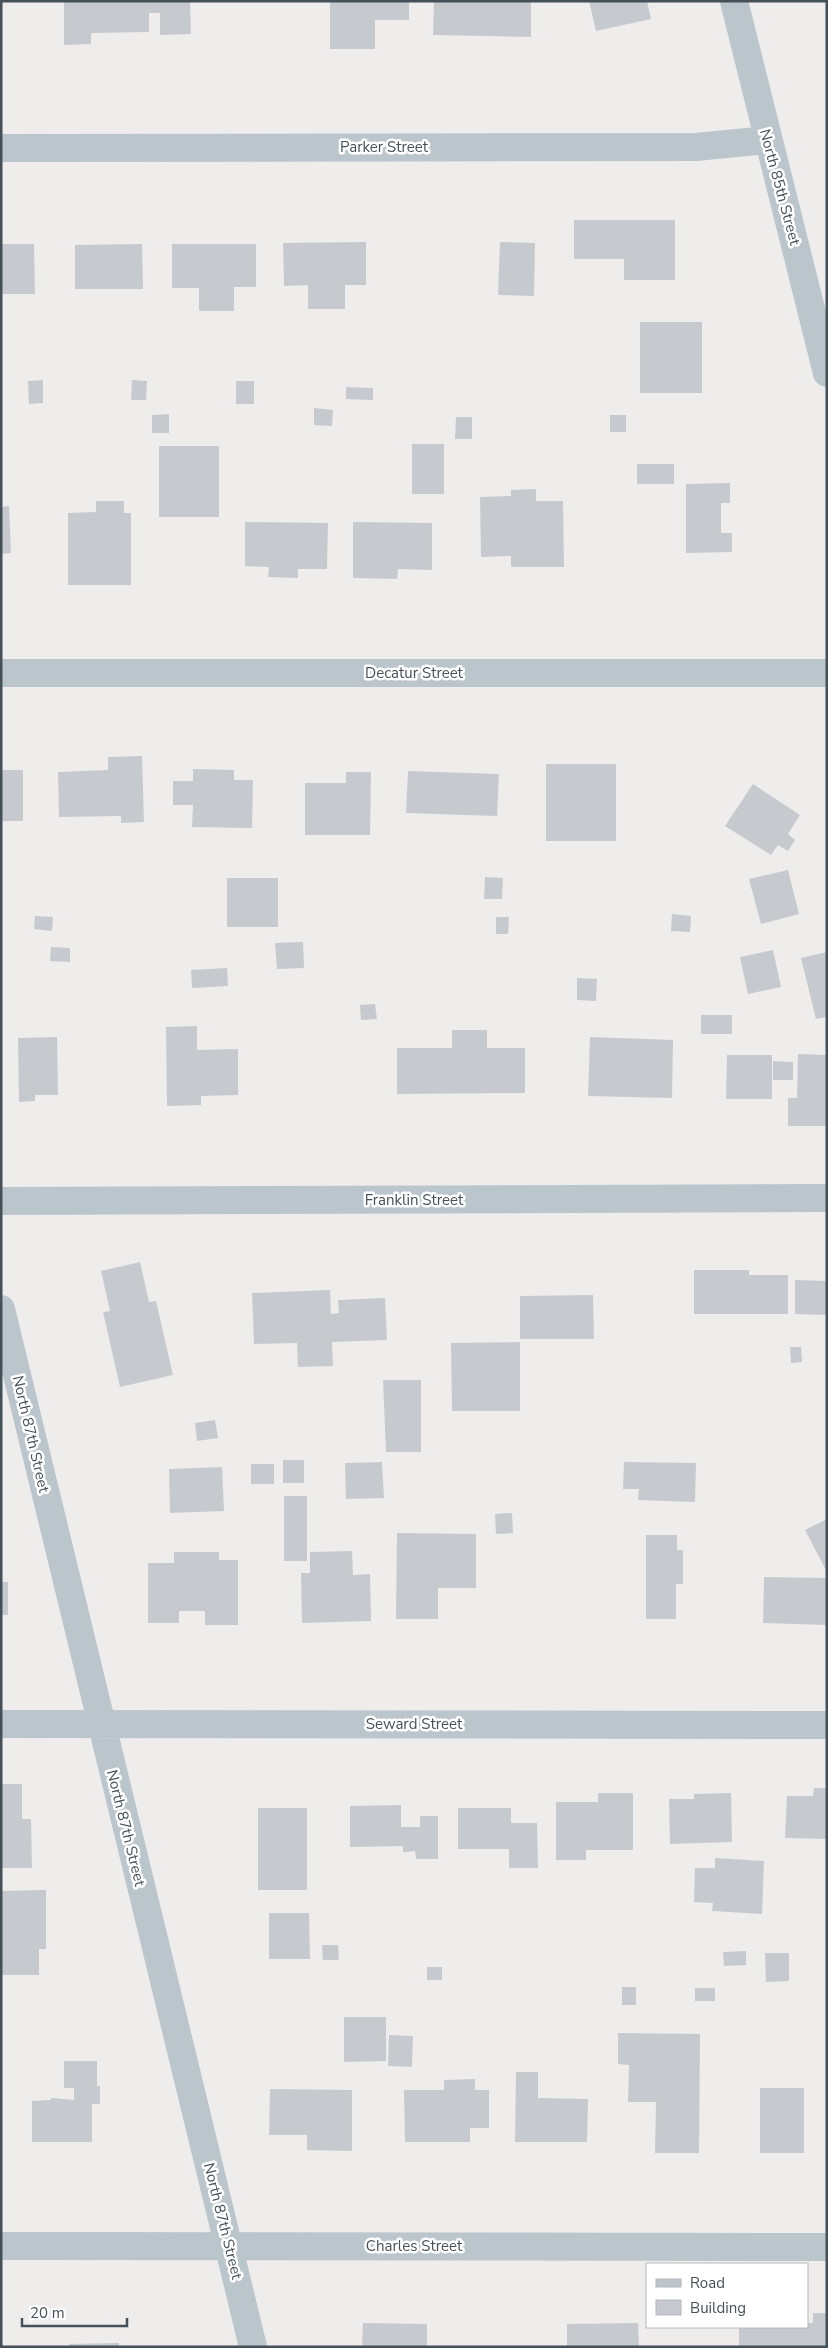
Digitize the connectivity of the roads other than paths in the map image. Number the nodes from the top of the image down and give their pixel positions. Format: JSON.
{"nodes":[{"id":1,"x":734,"y":1,"type":"edge"},
{"id":2,"x":767,"y":140,"type":"junction"},
{"id":3,"x":1,"y":148,"type":"edge"},
{"id":4,"x":827,"y":372,"type":"edge"},
{"id":5,"x":1,"y":673,"type":"edge"},
{"id":6,"x":827,"y":673,"type":"edge"},
{"id":7,"x":827,"y":1198,"type":"edge"},
{"id":8,"x":1,"y":1202,"type":"edge"},
{"id":9,"x":1,"y":1309,"type":"edge"},
{"id":10,"x":1,"y":1724,"type":"edge"},
{"id":11,"x":101,"y":1724,"type":"junction"},
{"id":12,"x":827,"y":1725,"type":"edge"},
{"id":13,"x":229,"y":2245,"type":"junction"},
{"id":14,"x":1,"y":2246,"type":"edge"},
{"id":15,"x":827,"y":2247,"type":"edge"},
{"id":16,"x":253,"y":2347,"type":"edge"}],
"edges":[{"from":1,"to":2,"type":"street","name":"North 85th Street"},
{"from":2,"to":3,"type":"street","name":"Parker Street"},
{"from":2,"to":4,"type":"street","name":"North 85th Street"},
{"from":5,"to":6,"type":"street","name":"Decatur Street"},
{"from":7,"to":8,"type":"street","name":"Franklin Street"},
{"from":9,"to":11,"type":"street","name":"North 87th Street"},
{"from":10,"to":11,"type":"street","name":"Seward Street"},
{"from":11,"to":12,"type":"street","name":"Seward Street"},
{"from":11,"to":13,"type":"street","name":"North 87th Street"},
{"from":13,"to":14,"type":"street","name":"Charles Street"},
{"from":13,"to":15,"type":"street","name":"Charles Street"},
{"from":13,"to":16,"type":"street","name":"North 87th Street"}]}
